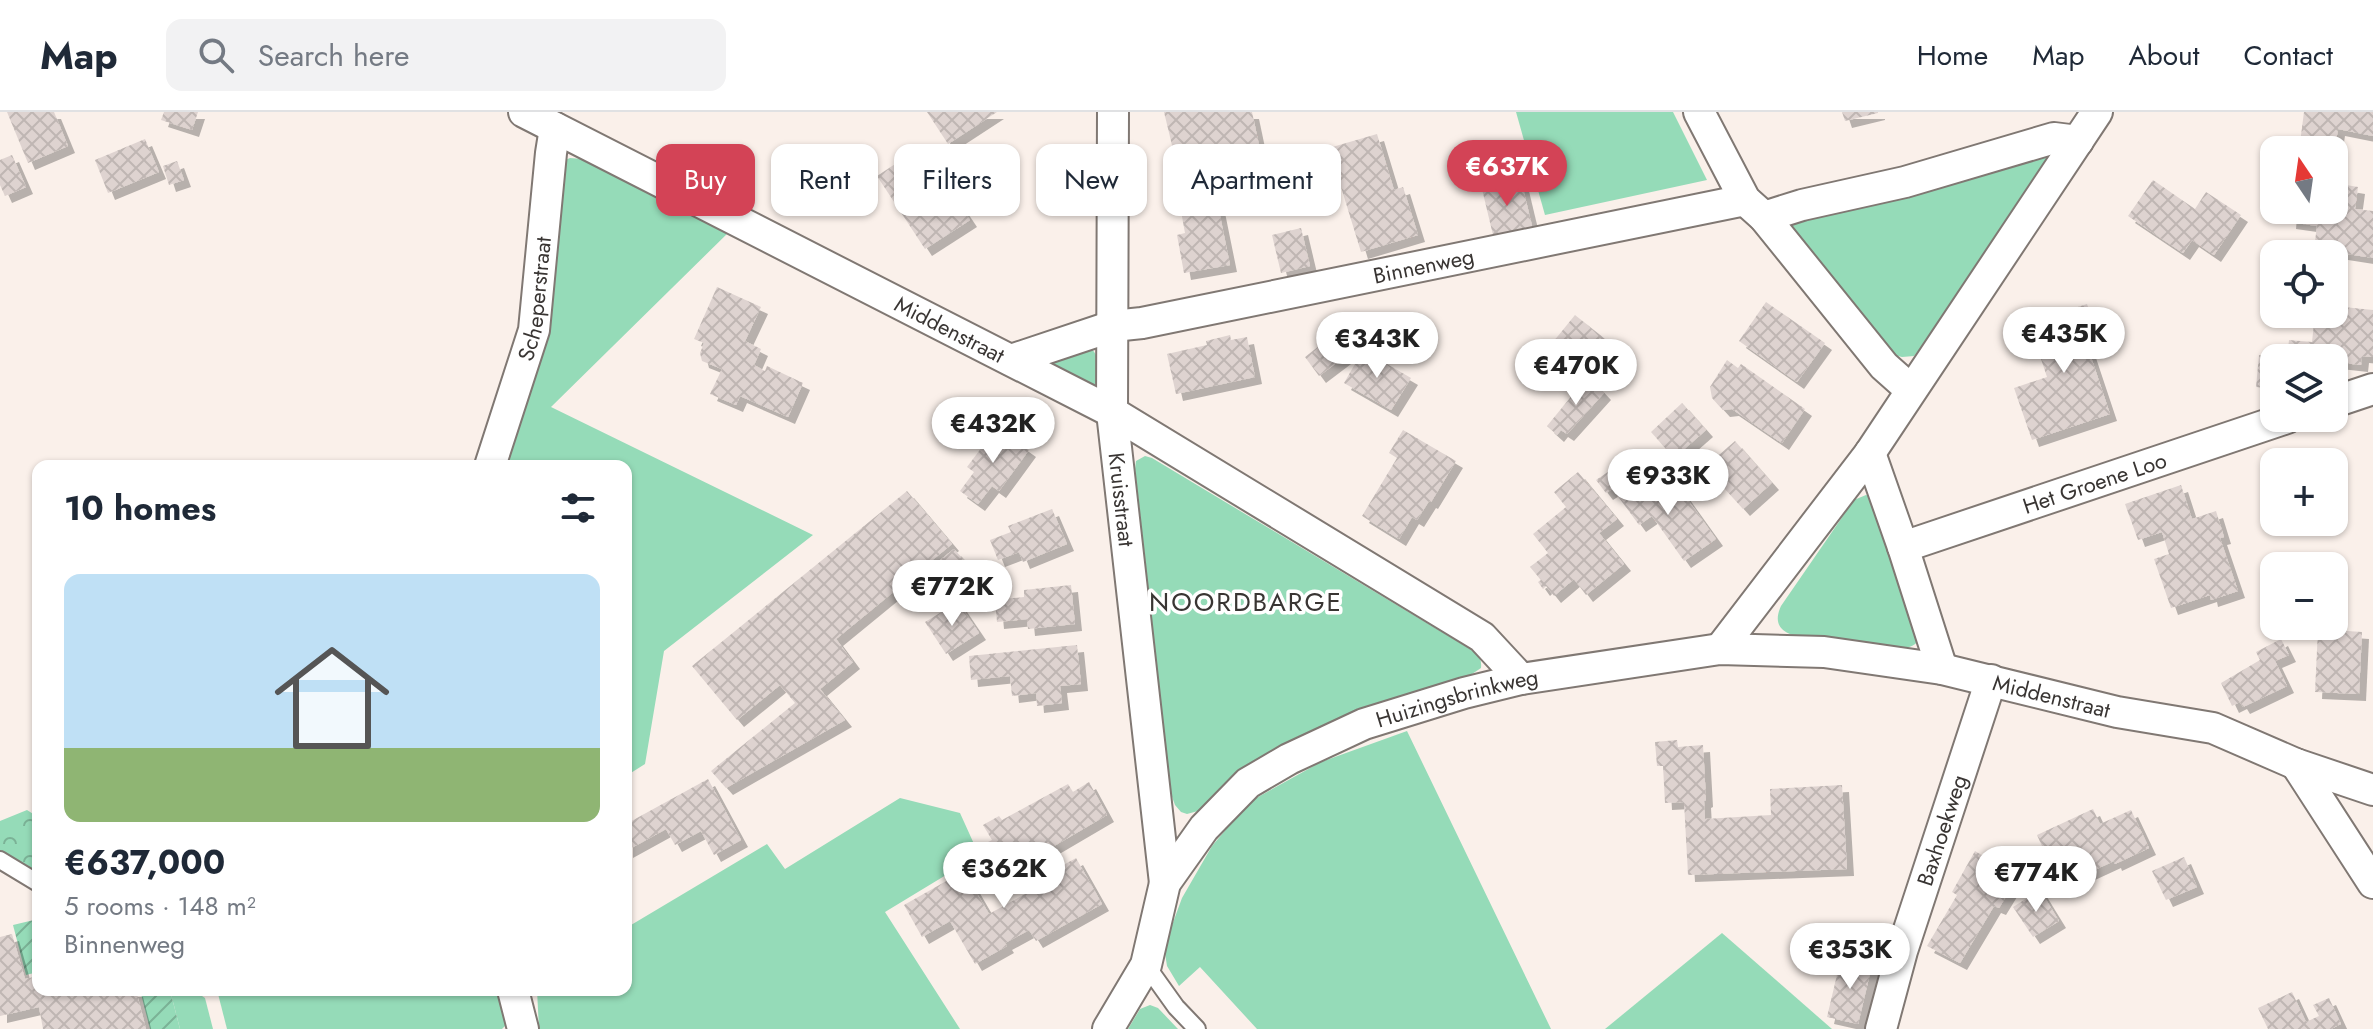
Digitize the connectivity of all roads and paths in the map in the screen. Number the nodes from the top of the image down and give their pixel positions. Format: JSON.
{"nodes":[{"id":1,"x":524,"y":112,"type":"edge"},
{"id":2,"x":1113,"y":112,"type":"edge"},
{"id":3,"x":1699,"y":112,"type":"edge"},
{"id":4,"x":2097,"y":112,"type":"edge"},
{"id":5,"x":555,"y":128,"type":"junction"},
{"id":6,"x":2078,"y":141,"type":"junction"},
{"id":7,"x":1755,"y":209,"type":"junction"},
{"id":8,"x":1113,"y":326,"type":"junction"},
{"id":9,"x":1011,"y":360,"type":"junction"},
{"id":10,"x":2373,"y":389,"type":"edge"},
{"id":11,"x":1911,"y":390,"type":"junction"},
{"id":12,"x":2348,"y":397,"type":"edge"},
{"id":13,"x":1112,"y":412,"type":"junction"},
{"id":14,"x":2260,"y":427,"type":"edge"},
{"id":15,"x":1870,"y":453,"type":"junction"},
{"id":16,"x":492,"y":460,"type":"edge"},
{"id":17,"x":1903,"y":547,"type":"junction"},
{"id":18,"x":1720,"y":649,"type":"junction"},
{"id":19,"x":1942,"y":669,"type":"junction"},
{"id":20,"x":1521,"y":679,"type":"junction"},
{"id":21,"x":1991,"y":680,"type":"junction"},
{"id":22,"x":2296,"y":764,"type":"junction"},
{"id":23,"x":2373,"y":790,"type":"edge"},
{"id":24,"x":0,"y":860,"type":"edge"},
{"id":25,"x":32,"y":879,"type":"edge"},
{"id":26,"x":1165,"y":883,"type":"junction"},
{"id":27,"x":2373,"y":883,"type":"edge"},
{"id":28,"x":1146,"y":965,"type":"junction"},
{"id":29,"x":515,"y":996,"type":"edge"},
{"id":30,"x":523,"y":1029,"type":"edge"},
{"id":31,"x":1108,"y":1029,"type":"edge"},
{"id":32,"x":1197,"y":1029,"type":"edge"},
{"id":33,"x":1881,"y":1029,"type":"edge"}],
"edges":[{"from":1,"to":5,"type":"street","name":"Middenstraat"},
{"from":2,"to":8,"type":"street","name":"Kruisstraat"},
{"from":3,"to":7,"type":"street"},
{"from":4,"to":6,"type":"street"},
{"from":5,"to":9,"type":"street","name":"Middenstraat"},
{"from":5,"to":16,"type":"street","name":"Scheperstraat"},
{"from":6,"to":7,"type":"street","name":"Binnenweg"},
{"from":6,"to":11,"type":"street"},
{"from":7,"to":8,"type":"street","name":"Binnenweg"},
{"from":7,"to":11,"type":"street"},
{"from":8,"to":9,"type":"street","name":"Binnenweg"},
{"from":8,"to":13,"type":"street","name":"Kruisstraat"},
{"from":9,"to":13,"type":"street","name":"Middenstraat"},
{"from":10,"to":12,"type":"street"},
{"from":11,"to":15,"type":"street"},
{"from":13,"to":20,"type":"street","name":"Middenstraat"},
{"from":13,"to":26,"type":"street","name":"Kruisstraat"},
{"from":14,"to":17,"type":"street","name":"Het Groene Loo"},
{"from":15,"to":17,"type":"street"},
{"from":15,"to":18,"type":"street"},
{"from":17,"to":19,"type":"street"},
{"from":18,"to":19,"type":"street","name":"Middenstraat"},
{"from":18,"to":20,"type":"street","name":"Huizingsbrinkweg"},
{"from":19,"to":21,"type":"street","name":"Middenstraat"},
{"from":20,"to":26,"type":"street","name":"Huizingsbrinkweg"},
{"from":21,"to":22,"type":"street","name":"Middenstraat"},
{"from":21,"to":33,"type":"street","name":"Baxhoekweg"},
{"from":22,"to":23,"type":"street","name":"Middenstraat"},
{"from":22,"to":27,"type":"street"},
{"from":24,"to":25,"type":"lane"},
{"from":26,"to":28,"type":"street","name":"Huizingsbrinkweg"},
{"from":28,"to":31,"type":"street","name":"Huizingsbrinkweg"},
{"from":28,"to":32,"type":"lane"},
{"from":29,"to":30,"type":"street"}]}
